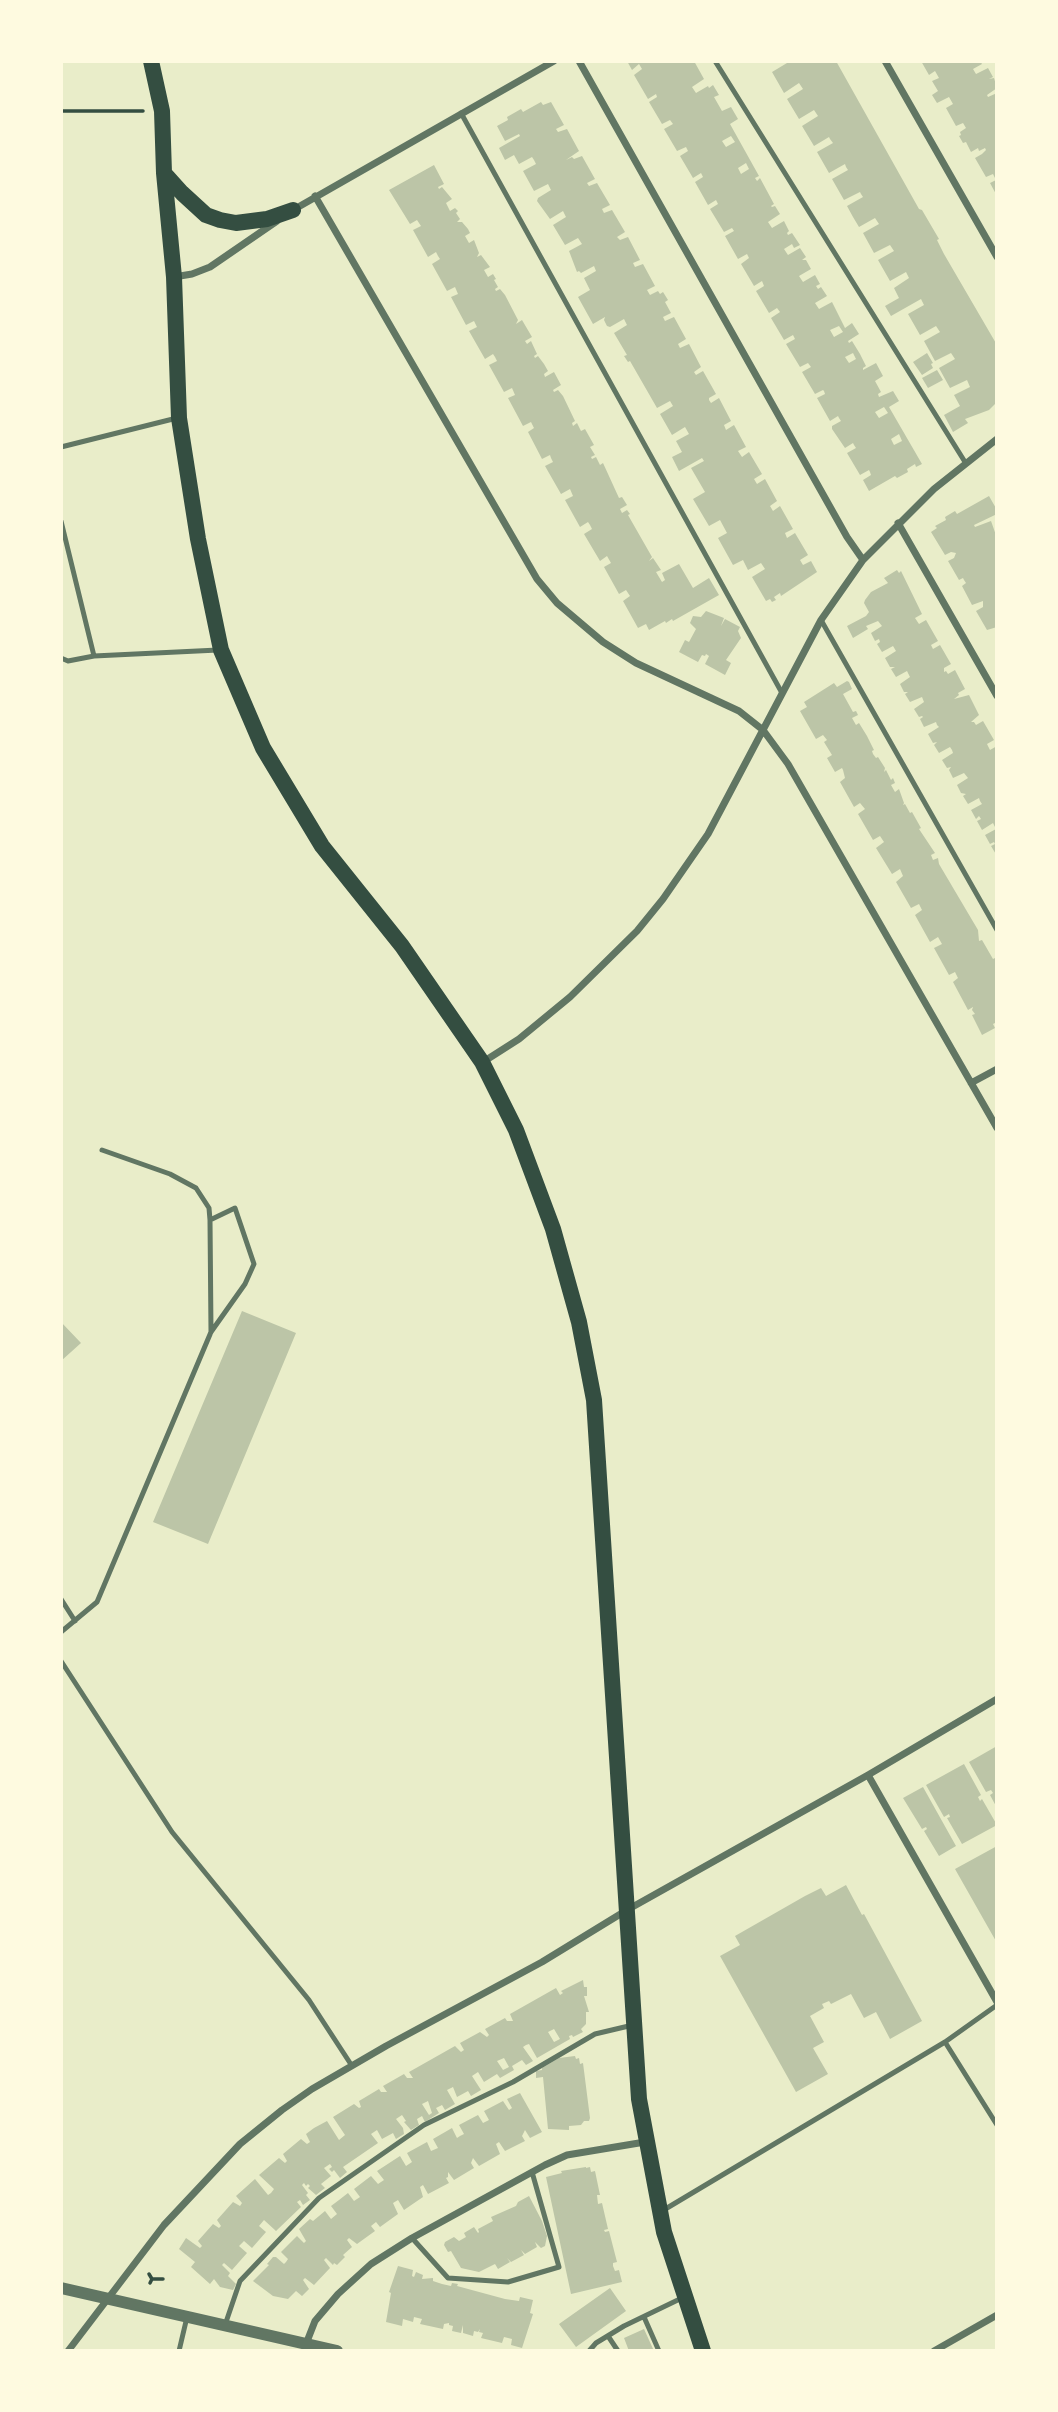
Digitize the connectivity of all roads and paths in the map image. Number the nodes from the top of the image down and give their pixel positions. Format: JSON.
{"nodes":[{"id":1,"x":151,"y":61,"type":"edge"},
{"id":2,"x":554,"y":61,"type":"edge"},
{"id":3,"x":579,"y":61,"type":"edge"},
{"id":4,"x":715,"y":61,"type":"edge"},
{"id":5,"x":885,"y":61,"type":"edge"},
{"id":6,"x":61,"y":111,"type":"edge"},
{"id":7,"x":163,"y":111,"type":"junction"},
{"id":8,"x":461,"y":113,"type":"junction"},
{"id":9,"x":164,"y":173,"type":"junction"},
{"id":10,"x":315,"y":196,"type":"junction"},
{"id":11,"x":293,"y":210,"type":"junction"},
{"id":12,"x":997,"y":257,"type":"edge"},
{"id":13,"x":174,"y":277,"type":"junction"},
{"id":14,"x":178,"y":418,"type":"junction"},
{"id":15,"x":997,"y":439,"type":"edge"},
{"id":16,"x":61,"y":447,"type":"edge"},
{"id":17,"x":965,"y":462,"type":"junction"},
{"id":18,"x":61,"y":521,"type":"edge"},
{"id":19,"x":898,"y":523,"type":"junction"},
{"id":20,"x":863,"y":560,"type":"junction"},
{"id":21,"x":821,"y":620,"type":"junction"},
{"id":22,"x":221,"y":650,"type":"junction"},
{"id":23,"x":94,"y":656,"type":"junction"},
{"id":24,"x":61,"y":657,"type":"edge"},
{"id":25,"x":782,"y":693,"type":"junction"},
{"id":26,"x":997,"y":696,"type":"edge"},
{"id":27,"x":763,"y":730,"type":"junction"},
{"id":28,"x":997,"y":930,"type":"edge"},
{"id":29,"x":482,"y":1062,"type":"junction"},
{"id":30,"x":997,"y":1069,"type":"edge"},
{"id":31,"x":971,"y":1083,"type":"junction"},
{"id":32,"x":997,"y":1128,"type":"edge"},
{"id":33,"x":102,"y":1150,"type":"dead end"},
{"id":34,"x":210,"y":1220,"type":"junction"},
{"id":35,"x":211,"y":1332,"type":"junction"},
{"id":36,"x":61,"y":1599,"type":"edge"},
{"id":37,"x":75,"y":1621,"type":"junction"},
{"id":38,"x":61,"y":1632,"type":"edge"},
{"id":39,"x":61,"y":1661,"type":"edge"},
{"id":40,"x":997,"y":1699,"type":"edge"},
{"id":41,"x":868,"y":1775,"type":"junction"},
{"id":42,"x":627,"y":1910,"type":"junction"},
{"id":43,"x":997,"y":2003,"type":"edge"},
{"id":44,"x":634,"y":2025,"type":"junction"},
{"id":45,"x":945,"y":2042,"type":"junction"},
{"id":46,"x":352,"y":2066,"type":"junction"},
{"id":47,"x":997,"y":2125,"type":"edge"},
{"id":48,"x":645,"y":2143,"type":"junction"},
{"id":49,"x":532,"y":2172,"type":"junction"},
{"id":50,"x":659,"y":2212,"type":"junction"},
{"id":51,"x":412,"y":2238,"type":"junction"},
{"id":52,"x":149,"y":2274,"type":"dead end"},
{"id":53,"x":163,"y":2279,"type":"dead end"},
{"id":54,"x":61,"y":2288,"type":"edge"},
{"id":55,"x":684,"y":2297,"type":"junction"},
{"id":56,"x":107,"y":2298,"type":"junction"},
{"id":57,"x":997,"y":2315,"type":"edge"},
{"id":58,"x":187,"y":2317,"type":"junction"},
{"id":59,"x":644,"y":2317,"type":"junction"},
{"id":60,"x":225,"y":2325,"type":"junction"},
{"id":61,"x":608,"y":2336,"type":"junction"},
{"id":62,"x":306,"y":2344,"type":"junction"},
{"id":63,"x":700,"y":2348,"type":"edge"},
{"id":64,"x":68,"y":2351,"type":"edge"},
{"id":65,"x":179,"y":2351,"type":"edge"},
{"id":66,"x":337,"y":2351,"type":"edge"},
{"id":67,"x":589,"y":2351,"type":"edge"},
{"id":68,"x":618,"y":2351,"type":"edge"},
{"id":69,"x":659,"y":2351,"type":"edge"},
{"id":70,"x":934,"y":2351,"type":"edge"}],
"edges":[{"from":1,"to":7,"type":"main road"},
{"from":2,"to":8,"type":"street"},
{"from":3,"to":20,"type":"street"},
{"from":4,"to":17,"type":"lane"},
{"from":5,"to":12,"type":"street"},
{"from":6,"to":7,"type":"path"},
{"from":7,"to":9,"type":"main road"},
{"from":8,"to":10,"type":"street"},
{"from":8,"to":25,"type":"lane"},
{"from":9,"to":11,"type":"main road"},
{"from":9,"to":13,"type":"main road"},
{"from":10,"to":11,"type":"street"},
{"from":10,"to":27,"type":"street"},
{"from":11,"to":13,"type":"street"},
{"from":13,"to":14,"type":"main road"},
{"from":14,"to":16,"type":"lane"},
{"from":14,"to":22,"type":"main road"},
{"from":15,"to":17,"type":"street"},
{"from":17,"to":19,"type":"street"},
{"from":18,"to":23,"type":"lane"},
{"from":19,"to":20,"type":"street"},
{"from":19,"to":26,"type":"street"},
{"from":20,"to":21,"type":"street"},
{"from":21,"to":25,"type":"street"},
{"from":21,"to":28,"type":"lane"},
{"from":22,"to":23,"type":"lane"},
{"from":22,"to":29,"type":"main road"},
{"from":23,"to":24,"type":"lane"},
{"from":25,"to":27,"type":"street"},
{"from":27,"to":29,"type":"street"},
{"from":27,"to":31,"type":"street"},
{"from":29,"to":42,"type":"main road"},
{"from":30,"to":31,"type":"street"},
{"from":31,"to":32,"type":"street"},
{"from":33,"to":34,"type":"lane"},
{"from":34,"to":35,"type":"lane"},
{"from":34,"to":35,"type":"lane"},
{"from":35,"to":37,"type":"lane"},
{"from":36,"to":37,"type":"lane"},
{"from":37,"to":38,"type":"lane"},
{"from":39,"to":46,"type":"lane"},
{"from":40,"to":41,"type":"street"},
{"from":41,"to":42,"type":"street"},
{"from":41,"to":43,"type":"street"},
{"from":42,"to":44,"type":"main road"},
{"from":42,"to":46,"type":"street"},
{"from":43,"to":45,"type":"lane"},
{"from":44,"to":48,"type":"main road"},
{"from":44,"to":60,"type":"lane"},
{"from":45,"to":47,"type":"lane"},
{"from":45,"to":50,"type":"lane"},
{"from":46,"to":56,"type":"street"},
{"from":48,"to":49,"type":"street"},
{"from":48,"to":50,"type":"main road"},
{"from":49,"to":51,"type":"street"},
{"from":49,"to":51,"type":"lane"},
{"from":50,"to":55,"type":"main road"},
{"from":51,"to":62,"type":"street"},
{"from":52,"to":53,"type":"path"},
{"from":54,"to":56,"type":"street"},
{"from":55,"to":59,"type":"lane"},
{"from":55,"to":63,"type":"main road"},
{"from":56,"to":58,"type":"street"},
{"from":56,"to":64,"type":"street"},
{"from":57,"to":70,"type":"street"},
{"from":58,"to":60,"type":"street"},
{"from":58,"to":65,"type":"lane"},
{"from":59,"to":61,"type":"lane"},
{"from":59,"to":69,"type":"lane"},
{"from":60,"to":62,"type":"street"},
{"from":61,"to":67,"type":"lane"},
{"from":61,"to":68,"type":"lane"},
{"from":62,"to":66,"type":"street"}]}
